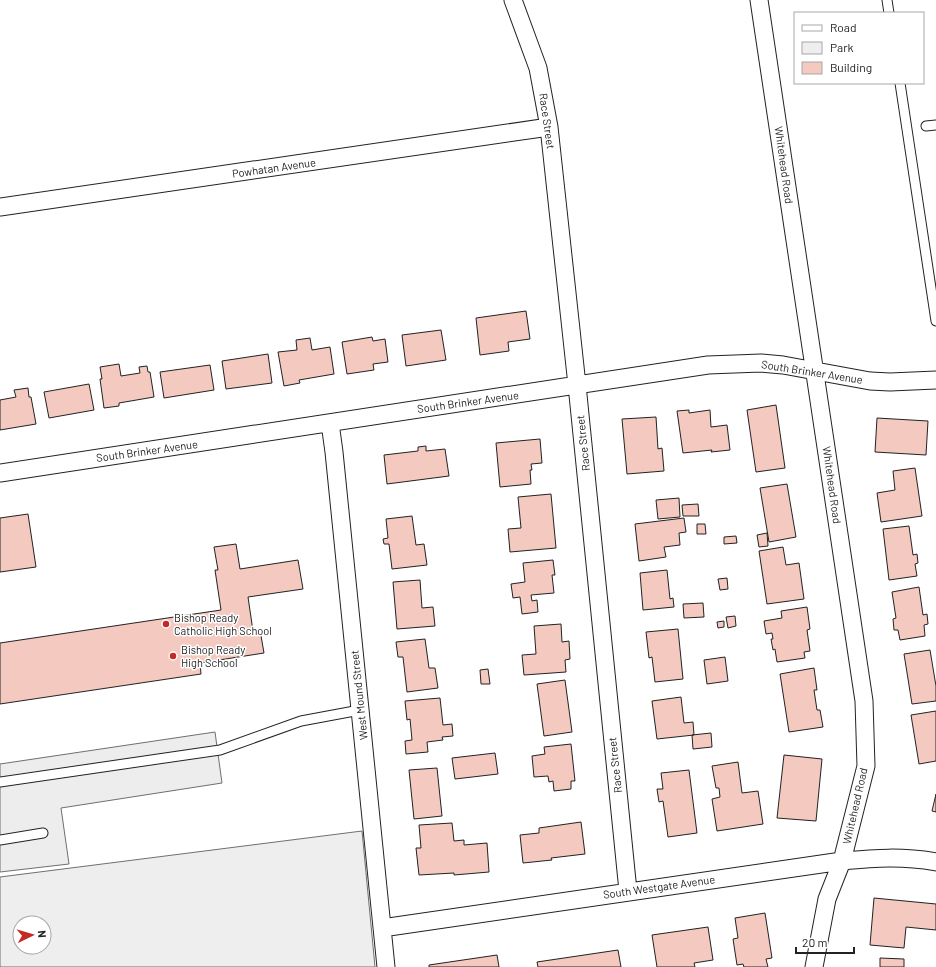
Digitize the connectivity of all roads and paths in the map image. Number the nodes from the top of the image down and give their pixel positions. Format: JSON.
{"nodes":[{"id":1,"x":512,"y":0,"type":"edge"},
{"id":2,"x":759,"y":0,"type":"edge"},
{"id":3,"x":887,"y":0,"type":"edge"},
{"id":4,"x":889,"y":12,"type":"edge"},
{"id":5,"x":900,"y":84,"type":"edge"},
{"id":6,"x":936,"y":125,"type":"edge"},
{"id":7,"x":926,"y":126,"type":"dead end"},
{"id":8,"x":548,"y":128,"type":"junction"},
{"id":9,"x":0,"y":207,"type":"edge"},
{"id":10,"x":936,"y":321,"type":"edge"},
{"id":11,"x":815,"y":372,"type":"junction"},
{"id":12,"x":936,"y":380,"type":"edge"},
{"id":13,"x":577,"y":385,"type":"junction"},
{"id":14,"x":330,"y":423,"type":"junction"},
{"id":15,"x":0,"y":473,"type":"edge"},
{"id":16,"x":360,"y":710,"type":"junction"},
{"id":17,"x":0,"y":782,"type":"edge"},
{"id":18,"x":43,"y":833,"type":"dead end"},
{"id":19,"x":0,"y":840,"type":"edge"},
{"id":20,"x":842,"y":861,"type":"junction"},
{"id":21,"x":936,"y":862,"type":"edge"},
{"id":22,"x":628,"y":891,"type":"junction"},
{"id":23,"x":382,"y":928,"type":"junction"},
{"id":24,"x":386,"y":967,"type":"edge"},
{"id":25,"x":814,"y":967,"type":"edge"}],
"edges":[{"from":1,"to":8,"type":"street","name":"Race Street"},
{"from":2,"to":11,"type":"street","name":"Whitehead Road"},
{"from":3,"to":4,"type":"lane"},
{"from":5,"to":10,"type":"lane"},
{"from":6,"to":7,"type":"lane"},
{"from":8,"to":9,"type":"street","name":"Powhatan Avenue"},
{"from":8,"to":13,"type":"street","name":"Race Street"},
{"from":11,"to":12,"type":"street","name":"South Brinker Avenue"},
{"from":11,"to":13,"type":"street","name":"South Brinker Avenue"},
{"from":11,"to":20,"type":"street","name":"Whitehead Road"},
{"from":13,"to":14,"type":"street","name":"South Brinker Avenue"},
{"from":13,"to":22,"type":"street","name":"Race Street"},
{"from":14,"to":15,"type":"street","name":"South Brinker Avenue"},
{"from":14,"to":16,"type":"street","name":"West Mound Street"},
{"from":16,"to":17,"type":"lane"},
{"from":16,"to":23,"type":"street","name":"West Mound Street"},
{"from":18,"to":19,"type":"lane"},
{"from":20,"to":21,"type":"street","name":"South Westgate Avenue"},
{"from":20,"to":22,"type":"street","name":"South Westgate Avenue"},
{"from":20,"to":25,"type":"street","name":"Whitehead Road"},
{"from":22,"to":23,"type":"street","name":"South Westgate Avenue"},
{"from":23,"to":24,"type":"street","name":"West Mound Street"}]}
